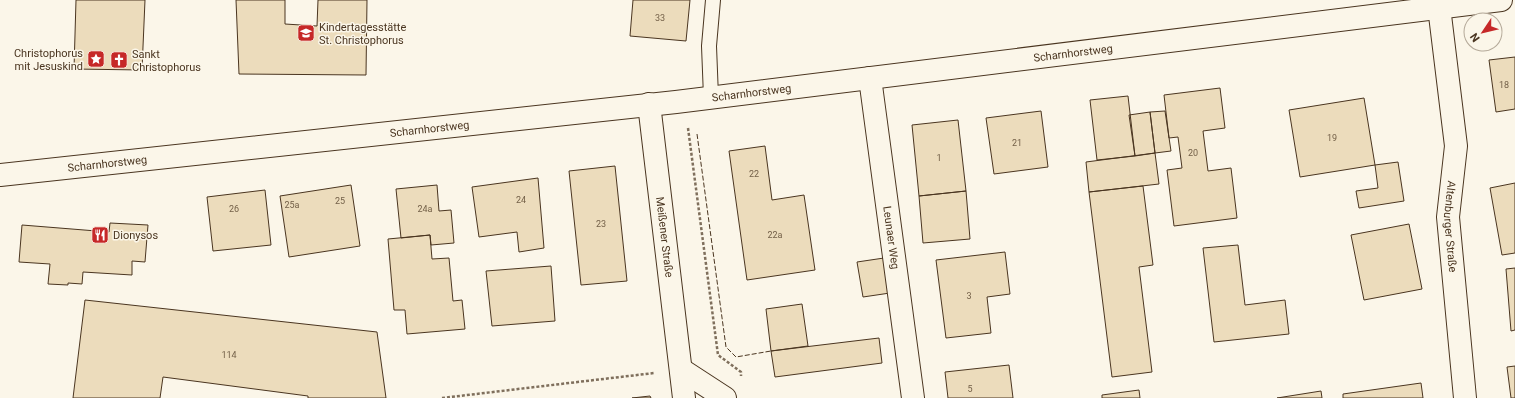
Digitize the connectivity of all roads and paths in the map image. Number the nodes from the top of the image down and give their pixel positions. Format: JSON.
{"nodes":[{"id":1,"x":713,"y":0,"type":"edge"},
{"id":2,"x":1501,"y":0,"type":"edge"},
{"id":3,"x":1439,"y":7,"type":"junction"},
{"id":4,"x":870,"y":78,"type":"junction"},
{"id":5,"x":711,"y":97,"type":"junction"},
{"id":6,"x":684,"y":100,"type":"junction"},
{"id":7,"x":649,"y":104,"type":"junction"},
{"id":8,"x":0,"y":175,"type":"edge"},
{"id":9,"x":682,"y":370,"type":"junction"},
{"id":10,"x":741,"y":379,"type":"dead end"},
{"id":11,"x":442,"y":398,"type":"edge"},
{"id":12,"x":684,"y":398,"type":"edge"},
{"id":13,"x":725,"y":398,"type":"edge"},
{"id":14,"x":913,"y":398,"type":"edge"},
{"id":15,"x":1465,"y":398,"type":"edge"}],
"edges":[{"from":1,"to":5,"type":"lane"},
{"from":2,"to":3,"type":"street","name":"Scharnhorstweg"},
{"from":3,"to":4,"type":"street","name":"Scharnhorstweg"},
{"from":3,"to":15,"type":"street","name":"Altenburger Straße"},
{"from":4,"to":5,"type":"street","name":"Scharnhorstweg"},
{"from":4,"to":14,"type":"street","name":"Leunaer Weg"},
{"from":5,"to":6,"type":"street","name":"Scharnhorstweg"},
{"from":6,"to":7,"type":"street","name":"Scharnhorstweg"},
{"from":6,"to":10,"type":"path"},
{"from":7,"to":8,"type":"street","name":"Scharnhorstweg"},
{"from":7,"to":9,"type":"street","name":"Meißener Straße"},
{"from":9,"to":11,"type":"path"},
{"from":9,"to":12,"type":"street","name":"Meißener Straße"},
{"from":9,"to":13,"type":"street"}]}
